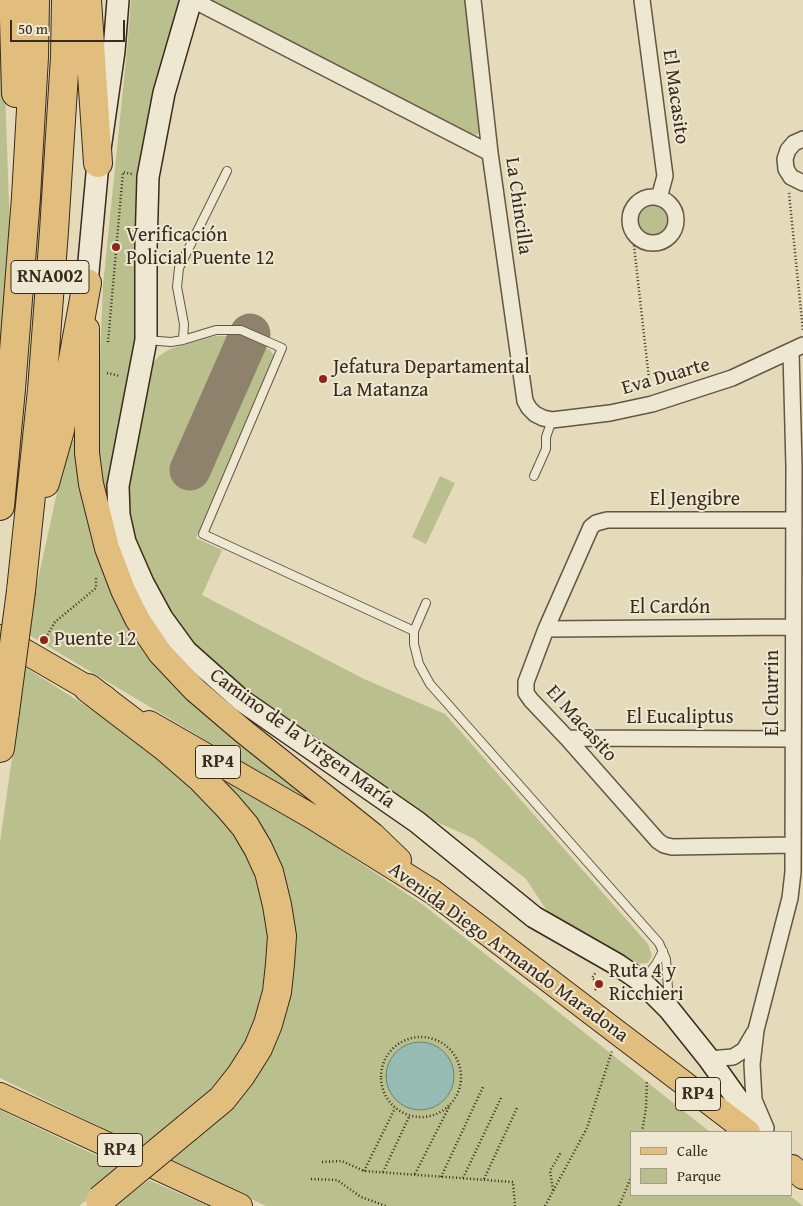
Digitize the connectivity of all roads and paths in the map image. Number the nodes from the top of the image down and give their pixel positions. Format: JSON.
{"nodes":[{"id":1,"x":11,"y":0,"type":"edge"},
{"id":2,"x":35,"y":0,"type":"edge"},
{"id":3,"x":66,"y":0,"type":"edge"},
{"id":4,"x":86,"y":0,"type":"edge"},
{"id":5,"x":118,"y":0,"type":"edge"},
{"id":6,"x":192,"y":0,"type":"edge"},
{"id":7,"x":473,"y":0,"type":"edge"},
{"id":8,"x":642,"y":0,"type":"edge"},
{"id":9,"x":803,"y":139,"type":"edge"},
{"id":10,"x":490,"y":154,"type":"junction"},
{"id":11,"x":98,"y":163,"type":"junction"},
{"id":12,"x":786,"y":169,"type":"junction"},
{"id":13,"x":227,"y":171,"type":"dead end"},
{"id":14,"x":803,"y":183,"type":"edge"},
{"id":15,"x":26,"y":197,"type":"junction"},
{"id":16,"x":659,"y":198,"type":"junction"},
{"id":17,"x":632,"y":228,"type":"junction"},
{"id":18,"x":87,"y":283,"type":"junction"},
{"id":19,"x":803,"y":331,"type":"edge"},
{"id":20,"x":146,"y":340,"type":"junction"},
{"id":21,"x":183,"y":340,"type":"junction"},
{"id":22,"x":797,"y":348,"type":"edge"},
{"id":23,"x":652,"y":404,"type":"junction"},
{"id":24,"x":535,"y":414,"type":"joint"},
{"id":25,"x":552,"y":420,"type":"junction"},
{"id":26,"x":798,"y":466,"type":"edge"},
{"id":27,"x":534,"y":476,"type":"dead end"},
{"id":28,"x":0,"y":506,"type":"edge"},
{"id":29,"x":794,"y":520,"type":"junction"},
{"id":30,"x":596,"y":523,"type":"joint"},
{"id":31,"x":26,"y":554,"type":"junction"},
{"id":32,"x":798,"y":576,"type":"edge"},
{"id":33,"x":426,"y":603,"type":"dead end"},
{"id":34,"x":794,"y":627,"type":"junction"},
{"id":35,"x":546,"y":629,"type":"junction"},
{"id":36,"x":414,"y":631,"type":"junction"},
{"id":37,"x":0,"y":637,"type":"edge"},
{"id":38,"x":798,"y":684,"type":"edge"},
{"id":39,"x":88,"y":688,"type":"junction"},
{"id":40,"x":567,"y":738,"type":"junction"},
{"id":41,"x":793,"y":739,"type":"junction"},
{"id":42,"x":0,"y":748,"type":"edge"},
{"id":43,"x":798,"y":791,"type":"edge"},
{"id":44,"x":793,"y":845,"type":"junction"},
{"id":45,"x":433,"y":892,"type":"junction"},
{"id":46,"x":796,"y":898,"type":"edge"},
{"id":47,"x":663,"y":951,"type":"junction"},
{"id":48,"x":606,"y":958,"type":"junction"},
{"id":49,"x":636,"y":978,"type":"junction"},
{"id":50,"x":583,"y":1007,"type":"junction"},
{"id":51,"x":669,"y":1009,"type":"junction"},
{"id":52,"x":756,"y":1030,"type":"junction"},
{"id":53,"x":618,"y":1033,"type":"junction"},
{"id":54,"x":648,"y":1056,"type":"junction"},
{"id":55,"x":708,"y":1059,"type":"junction"},
{"id":56,"x":482,"y":1087,"type":"dead end"},
{"id":57,"x":0,"y":1095,"type":"edge"},
{"id":58,"x":501,"y":1098,"type":"dead end"},
{"id":59,"x":451,"y":1104,"type":"junction"},
{"id":60,"x":395,"y":1108,"type":"junction"},
{"id":61,"x":517,"y":1108,"type":"dead end"},
{"id":62,"x":410,"y":1115,"type":"junction"},
{"id":63,"x":642,"y":1131,"type":"edge"},
{"id":64,"x":747,"y":1131,"type":"edge"},
{"id":65,"x":760,"y":1131,"type":"edge"},
{"id":66,"x":767,"y":1131,"type":"edge"},
{"id":67,"x":561,"y":1152,"type":"dead end"},
{"id":68,"x":322,"y":1162,"type":"dead end"},
{"id":69,"x":793,"y":1168,"type":"edge"},
{"id":70,"x":364,"y":1171,"type":"junction"},
{"id":71,"x":383,"y":1172,"type":"junction"},
{"id":72,"x":415,"y":1175,"type":"junction"},
{"id":73,"x":442,"y":1176,"type":"junction"},
{"id":74,"x":803,"y":1177,"type":"edge"},
{"id":75,"x":463,"y":1178,"type":"junction"},
{"id":76,"x":311,"y":1179,"type":"dead end"},
{"id":77,"x":483,"y":1180,"type":"junction"},
{"id":78,"x":630,"y":1180,"type":"edge"},
{"id":79,"x":553,"y":1190,"type":"junction"},
{"id":80,"x":96,"y":1203,"type":"edge"},
{"id":81,"x":240,"y":1206,"type":"edge"},
{"id":82,"x":386,"y":1206,"type":"edge"},
{"id":83,"x":515,"y":1206,"type":"edge"},
{"id":84,"x":545,"y":1206,"type":"edge"},
{"id":85,"x":619,"y":1206,"type":"edge"}],
"edges":[{"from":1,"to":15,"type":"highway"},
{"from":2,"to":15,"type":"highway","number":"RNA002"},
{"from":3,"to":31,"type":"highway","number":"RNA002"},
{"from":4,"to":11,"type":"highway"},
{"from":5,"to":11,"type":"street"},
{"from":6,"to":10,"type":"street"},
{"from":6,"to":20,"type":"street","name":"Camino de la Virgen María"},
{"from":7,"to":10,"type":"street","name":"La Chincilla"},
{"from":8,"to":16,"type":"street","name":"El Macasito"},
{"from":9,"to":12,"type":"street"},
{"from":10,"to":24,"type":"street","name":"La Chincilla"},
{"from":11,"to":18,"type":"street"},
{"from":12,"to":14,"type":"street"},
{"from":12,"to":19,"type":"path"},
{"from":13,"to":21,"type":"lane"},
{"from":15,"to":28,"type":"highway","number":"RNA002"},
{"from":16,"to":17,"type":"street"},
{"from":16,"to":17,"type":"street"},
{"from":17,"to":23,"type":"path"},
{"from":18,"to":31,"type":"highway"},
{"from":18,"to":45,"type":"main road"},
{"from":20,"to":21,"type":"lane"},
{"from":20,"to":48,"type":"street","name":"Camino de la Virgen María"},
{"from":21,"to":36,"type":"lane"},
{"from":22,"to":23,"type":"street","name":"Eva Duarte"},
{"from":22,"to":26,"type":"street","name":"El Churrin"},
{"from":23,"to":25,"type":"street","name":"Eva Duarte"},
{"from":24,"to":25,"type":"street","name":"Eva Duarte"},
{"from":25,"to":27,"type":"lane"},
{"from":26,"to":29,"type":"street","name":"El Churrin"},
{"from":29,"to":30,"type":"street","name":"El Jengibre"},
{"from":29,"to":32,"type":"street","name":"El Churrin"},
{"from":30,"to":35,"type":"street","name":"El Macasito"},
{"from":31,"to":42,"type":"highway","number":"RNA002","bridge":true},
{"from":32,"to":34,"type":"street","name":"El Churrin"},
{"from":33,"to":36,"type":"lane"},
{"from":34,"to":35,"type":"street","name":"El Cardón"},
{"from":34,"to":38,"type":"street","name":"El Churrin"},
{"from":35,"to":40,"type":"street","name":"El Macasito"},
{"from":36,"to":47,"type":"lane"},
{"from":37,"to":39,"type":"main road","name":"Avenida Diego Armando Maradona","number":"RP4"},
{"from":38,"to":41,"type":"street","name":"El Churrin"},
{"from":39,"to":45,"type":"main road","name":"Avenida Diego Armando Maradona","number":"RP4"},
{"from":39,"to":80,"type":"highway","bridge":true},
{"from":40,"to":41,"type":"street","name":"El Eucaliptus"},
{"from":40,"to":44,"type":"street","name":"El Macasito"},
{"from":41,"to":43,"type":"street","name":"El Churrin"},
{"from":43,"to":44,"type":"street","name":"El Churrin"},
{"from":44,"to":46,"type":"street","name":"El Churrin"},
{"from":45,"to":50,"type":"main road","name":"Avenida Diego Armando Maradona","number":"RP4"},
{"from":46,"to":52,"type":"street","name":"El Churrin"},
{"from":47,"to":49,"type":"lane"},
{"from":47,"to":51,"type":"lane"},
{"from":48,"to":49,"type":"street","name":"Camino de la Virgen María"},
{"from":48,"to":50,"type":"path"},
{"from":49,"to":51,"type":"street","name":"Camino de la Virgen María"},
{"from":50,"to":53,"type":"main road","name":"Avenida Diego Armando Maradona","number":"RP4"},
{"from":51,"to":55,"type":"street","name":"Camino de la Virgen María"},
{"from":52,"to":55,"type":"street","name":"El Churrin"},
{"from":52,"to":66,"type":"street","name":"El Churrin"},
{"from":53,"to":54,"type":"main road","name":"Avenida Diego Armando Maradona","number":"RP4"},
{"from":53,"to":79,"type":"path"},
{"from":54,"to":63,"type":"path"},
{"from":54,"to":64,"type":"main road","name":"Avenida Diego Armando Maradona","number":"RP4"},
{"from":55,"to":65,"type":"street","name":"Camino de la Virgen María"},
{"from":56,"to":73,"type":"path"},
{"from":57,"to":81,"type":"main road","number":"RP4"},
{"from":58,"to":75,"type":"path"},
{"from":59,"to":60,"type":"path"},
{"from":59,"to":62,"type":"path"},
{"from":59,"to":72,"type":"path"},
{"from":60,"to":62,"type":"path"},
{"from":60,"to":70,"type":"path"},
{"from":61,"to":77,"type":"path"},
{"from":62,"to":71,"type":"path"},
{"from":67,"to":79,"type":"path"},
{"from":68,"to":70,"type":"path"},
{"from":69,"to":74,"type":"main road"},
{"from":70,"to":71,"type":"path"},
{"from":71,"to":72,"type":"path"},
{"from":72,"to":73,"type":"path"},
{"from":73,"to":75,"type":"path"},
{"from":75,"to":77,"type":"path"},
{"from":76,"to":82,"type":"path"},
{"from":77,"to":83,"type":"path"},
{"from":78,"to":85,"type":"path"},
{"from":79,"to":84,"type":"path"}]}
